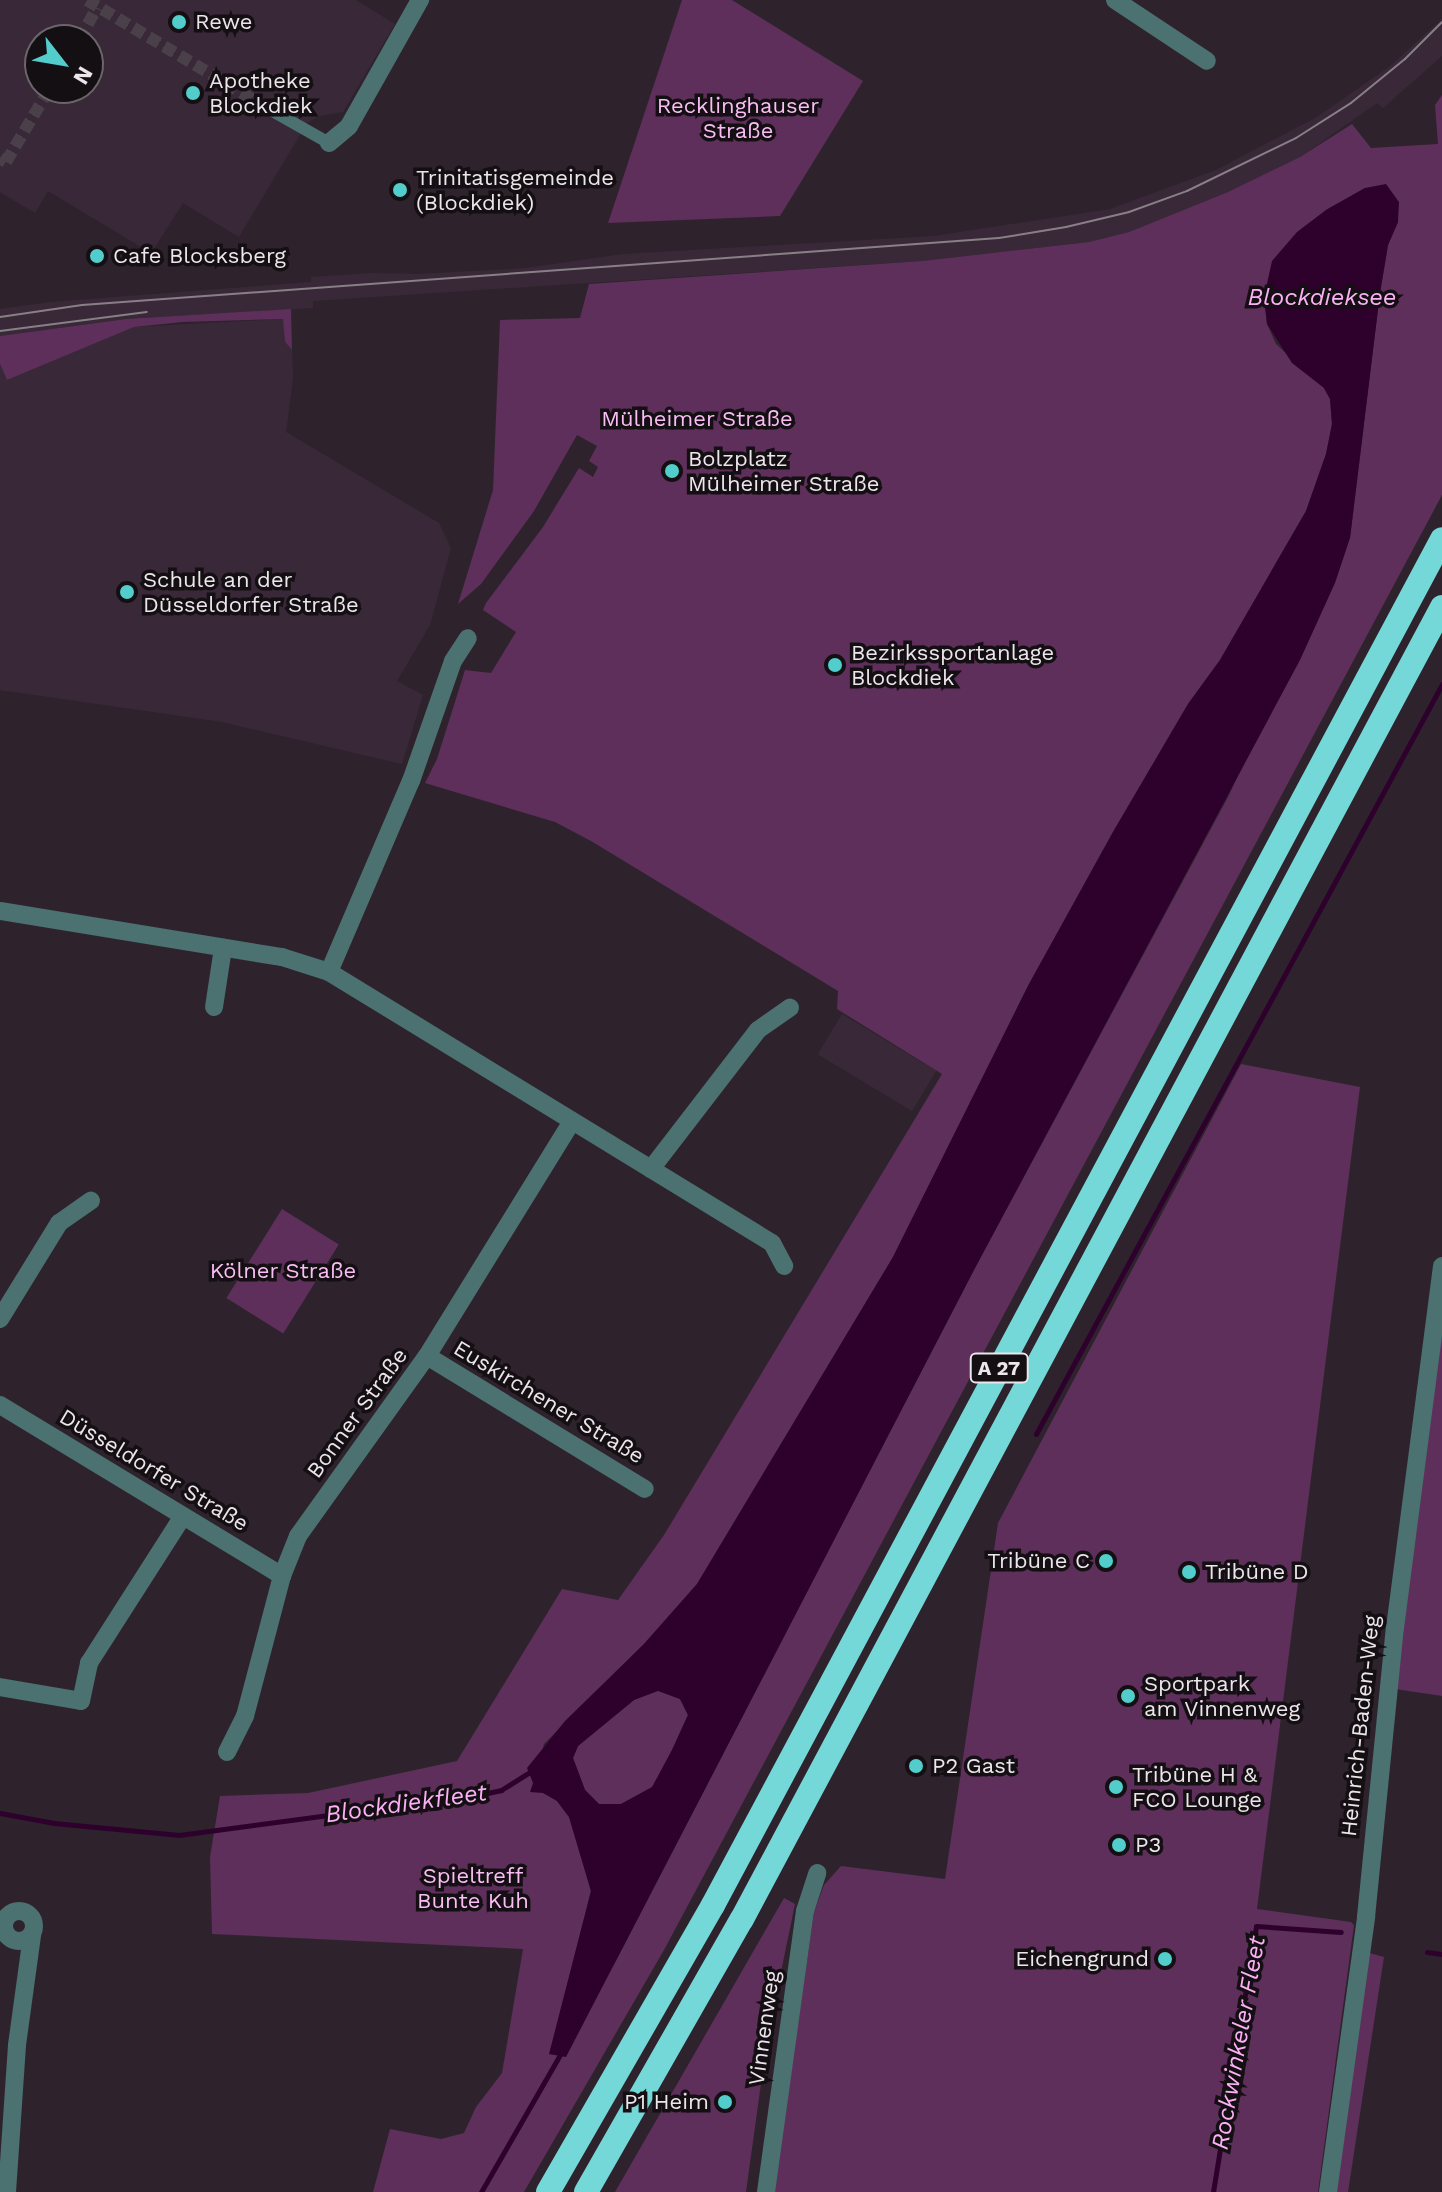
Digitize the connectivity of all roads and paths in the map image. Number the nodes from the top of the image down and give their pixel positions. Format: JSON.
{"nodes":[{"id":1,"x":420,"y":0,"type":"edge"},
{"id":2,"x":1115,"y":0,"type":"edge"},
{"id":3,"x":1207,"y":61,"type":"dead end"},
{"id":4,"x":276,"y":113,"type":"tunnel mouth"},
{"id":5,"x":329,"y":143,"type":"joint"},
{"id":6,"x":1442,"y":539,"type":"edge"},
{"id":7,"x":1442,"y":607,"type":"edge"},
{"id":8,"x":468,"y":638,"type":"dead end"},
{"id":9,"x":0,"y":911,"type":"edge"},
{"id":10,"x":223,"y":948,"type":"junction"},
{"id":11,"x":329,"y":972,"type":"junction"},
{"id":12,"x":214,"y":1007,"type":"dead end"},
{"id":13,"x":790,"y":1008,"type":"dead end"},
{"id":14,"x":572,"y":1121,"type":"junction"},
{"id":15,"x":651,"y":1169,"type":"junction"},
{"id":16,"x":91,"y":1201,"type":"dead end"},
{"id":17,"x":784,"y":1266,"type":"dead end"},
{"id":18,"x":1442,"y":1266,"type":"edge"},
{"id":19,"x":0,"y":1319,"type":"edge"},
{"id":20,"x":427,"y":1356,"type":"junction"},
{"id":21,"x":0,"y":1405,"type":"edge"},
{"id":22,"x":645,"y":1489,"type":"dead end"},
{"id":23,"x":183,"y":1516,"type":"junction"},
{"id":24,"x":282,"y":1576,"type":"junction"},
{"id":25,"x":0,"y":1687,"type":"edge"},
{"id":26,"x":227,"y":1752,"type":"dead end"},
{"id":27,"x":817,"y":1873,"type":"dead end"},
{"id":28,"x":32,"y":1935,"type":"dead end"},
{"id":29,"x":5,"y":2187,"type":"edge"},
{"id":30,"x":548,"y":2192,"type":"edge"},
{"id":31,"x":586,"y":2192,"type":"edge"},
{"id":32,"x":766,"y":2192,"type":"edge"},
{"id":33,"x":1328,"y":2192,"type":"edge"}],
"edges":[{"from":1,"to":5,"type":"street"},
{"from":2,"to":3,"type":"street"},
{"from":4,"to":5,"type":"street"},
{"from":6,"to":30,"type":"highway","number":"A 27"},
{"from":7,"to":31,"type":"highway","number":"A 27"},
{"from":8,"to":11,"type":"street"},
{"from":9,"to":10,"type":"street"},
{"from":10,"to":11,"type":"street"},
{"from":10,"to":12,"type":"street"},
{"from":11,"to":14,"type":"street"},
{"from":13,"to":15,"type":"street"},
{"from":14,"to":15,"type":"street"},
{"from":14,"to":20,"type":"street","name":"Bonner Straße"},
{"from":15,"to":17,"type":"street"},
{"from":16,"to":19,"type":"street"},
{"from":18,"to":33,"type":"street","name":"Heinrich-Baden-Weg"},
{"from":20,"to":22,"type":"street","name":"Euskirchener Straße"},
{"from":20,"to":24,"type":"street","name":"Bonner Straße"},
{"from":21,"to":23,"type":"street","name":"Düsseldorfer Straße"},
{"from":23,"to":24,"type":"street","name":"Düsseldorfer Straße"},
{"from":23,"to":25,"type":"street"},
{"from":24,"to":26,"type":"street","name":"Bonner Straße"},
{"from":27,"to":32,"type":"street","name":"Vinnenweg"},
{"from":28,"to":29,"type":"street"}]}
